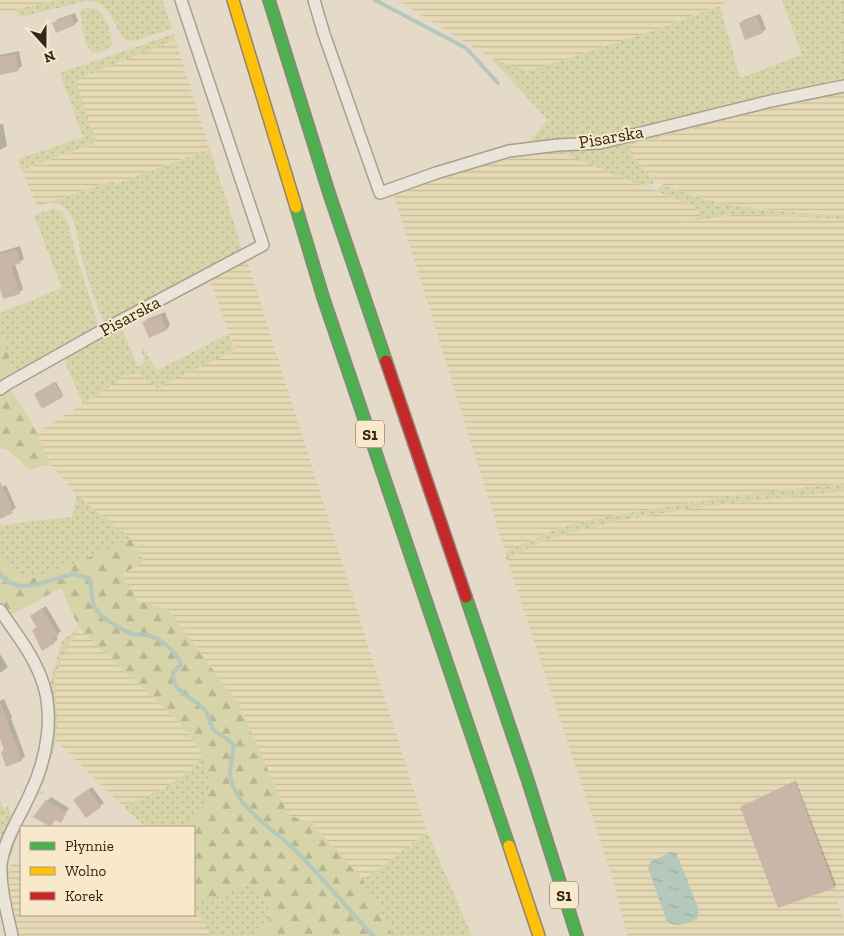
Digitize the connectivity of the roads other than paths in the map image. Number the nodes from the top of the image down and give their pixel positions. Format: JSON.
{"nodes":[{"id":1,"x":181,"y":0,"type":"edge"},
{"id":2,"x":233,"y":0,"type":"edge"},
{"id":3,"x":268,"y":0,"type":"edge"},
{"id":4,"x":314,"y":0,"type":"edge"},
{"id":5,"x":844,"y":86,"type":"edge"},
{"id":6,"x":0,"y":389,"type":"edge"},
{"id":7,"x":0,"y":610,"type":"edge"},
{"id":8,"x":12,"y":936,"type":"edge"},
{"id":9,"x":539,"y":936,"type":"edge"},
{"id":10,"x":577,"y":936,"type":"edge"}],
"edges":[{"from":1,"to":6,"type":"street","name":"Pisarska"},
{"from":2,"to":9,"type":"highway","number":"S1"},
{"from":3,"to":10,"type":"highway","number":"S1"},
{"from":4,"to":5,"type":"street","name":"Pisarska"},
{"from":7,"to":8,"type":"street"}]}
